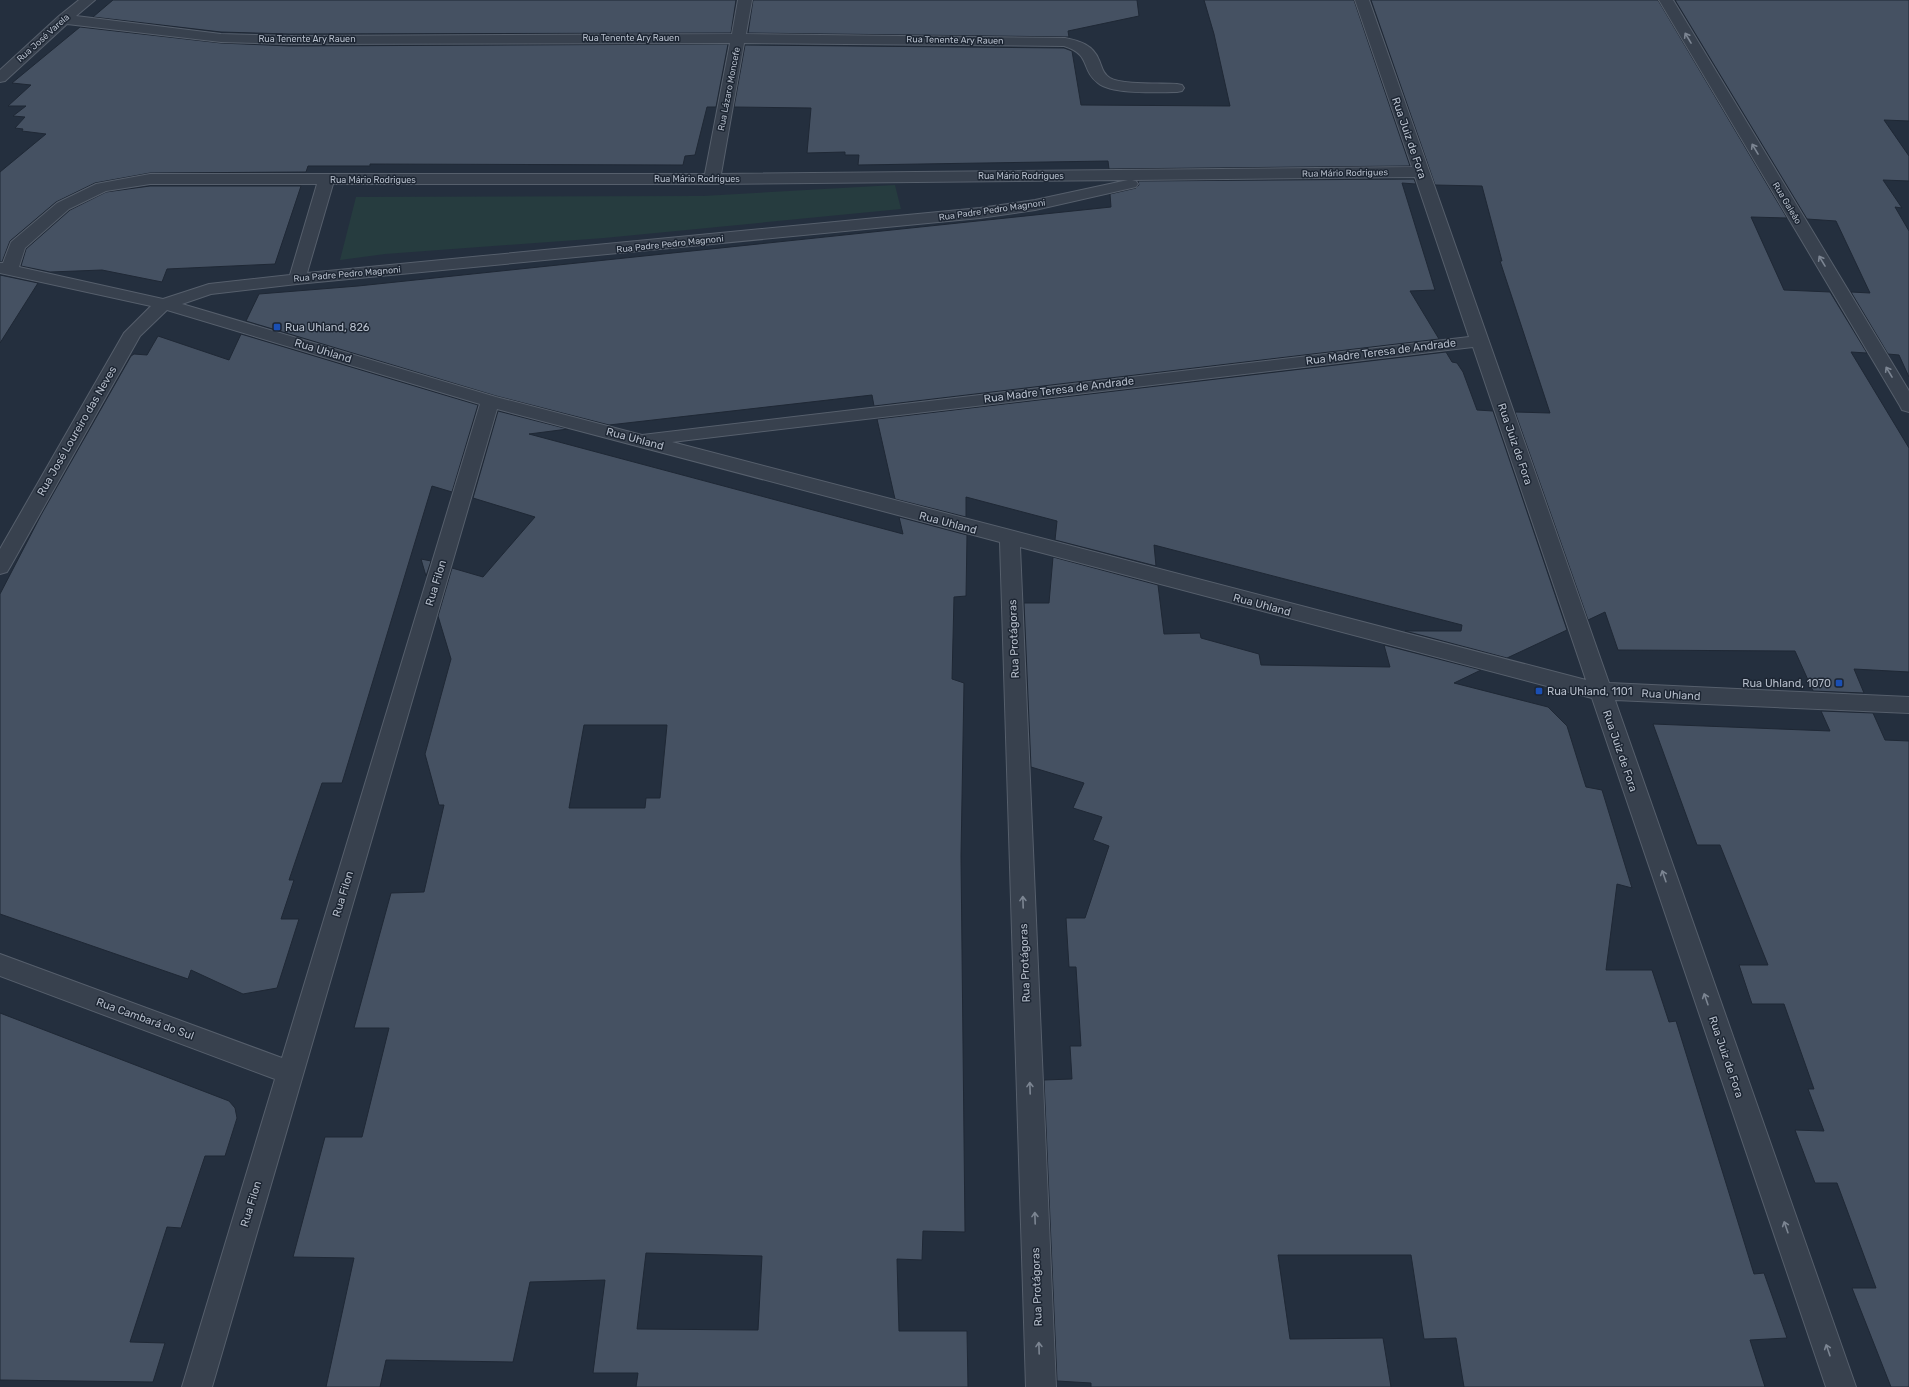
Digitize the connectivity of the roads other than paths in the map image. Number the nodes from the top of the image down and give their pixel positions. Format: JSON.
{"nodes":[{"id":1,"x":88,"y":0,"type":"edge"},
{"id":2,"x":745,"y":0,"type":"edge"},
{"id":3,"x":1362,"y":0,"type":"edge"},
{"id":4,"x":1666,"y":0,"type":"edge"},
{"id":5,"x":64,"y":19,"type":"junction"},
{"id":6,"x":739,"y":38,"type":"junction"},
{"id":7,"x":0,"y":78,"type":"edge"},
{"id":8,"x":1177,"y":88,"type":"dead end"},
{"id":9,"x":1421,"y":172,"type":"junction"},
{"id":10,"x":1174,"y":175,"type":"junction"},
{"id":11,"x":712,"y":179,"type":"junction"},
{"id":12,"x":326,"y":180,"type":"junction"},
{"id":13,"x":4,"y":269,"type":"edge"},
{"id":14,"x":297,"y":279,"type":"junction"},
{"id":15,"x":164,"y":304,"type":"junction"},
{"id":16,"x":1480,"y":341,"type":"junction"},
{"id":17,"x":490,"y":401,"type":"junction"},
{"id":18,"x":1909,"y":406,"type":"edge"},
{"id":19,"x":637,"y":440,"type":"junction"},
{"id":20,"x":1010,"y":539,"type":"junction"},
{"id":21,"x":0,"y":567,"type":"edge"},
{"id":22,"x":1599,"y":691,"type":"junction"},
{"id":23,"x":1909,"y":705,"type":"edge"},
{"id":24,"x":0,"y":965,"type":"edge"},
{"id":25,"x":290,"y":1073,"type":"junction"},
{"id":26,"x":197,"y":1387,"type":"edge"},
{"id":27,"x":1041,"y":1387,"type":"edge"},
{"id":28,"x":1841,"y":1387,"type":"edge"}],
"edges":[{"from":1,"to":5,"type":"street","name":"Rua José Varela"},
{"from":2,"to":6,"type":"street","name":"Rua Lázaro Moncefe"},
{"from":3,"to":9,"type":"street","name":"Rua Juiz de Fora"},
{"from":18,"to":4,"type":"street","name":"Rua Galeão","one_way":true},
{"from":5,"to":6,"type":"street","name":"Rua Tenente Ary Rauen"},
{"from":5,"to":7,"type":"street","name":"Rua José Varela"},
{"from":6,"to":8,"type":"street","name":"Rua Tenente Ary Rauen"},
{"from":6,"to":11,"type":"street","name":"Rua Lázaro Moncefe"},
{"from":9,"to":10,"type":"street","name":"Rua Mário Rodrigues"},
{"from":9,"to":16,"type":"street","name":"Rua Juiz de Fora"},
{"from":10,"to":11,"type":"street","name":"Rua Mário Rodrigues"},
{"from":10,"to":14,"type":"street","name":"Rua Padre Pedro Magnoni"},
{"from":11,"to":12,"type":"street","name":"Rua Mário Rodrigues"},
{"from":12,"to":13,"type":"street","name":"Rua Mário Rodrigues"},
{"from":12,"to":14,"type":"street"},
{"from":13,"to":15,"type":"street","name":"Rua Uhland"},
{"from":14,"to":15,"type":"street","name":"Rua Padre Pedro Magnoni"},
{"from":15,"to":17,"type":"street","name":"Rua Uhland"},
{"from":15,"to":21,"type":"street","name":"Rua José Loureiro das Neves"},
{"from":16,"to":19,"type":"street","name":"Rua Madre Teresa de Andrade"},
{"from":16,"to":22,"type":"street","name":"Rua Juiz de Fora"},
{"from":17,"to":19,"type":"street","name":"Rua Uhland"},
{"from":17,"to":25,"type":"street","name":"Rua Filon"},
{"from":19,"to":20,"type":"street","name":"Rua Uhland"},
{"from":20,"to":22,"type":"street","name":"Rua Uhland"},
{"from":27,"to":20,"type":"street","name":"Rua Protágoras","one_way":true},
{"from":22,"to":23,"type":"street","name":"Rua Uhland"},
{"from":28,"to":22,"type":"street","name":"Rua Juiz de Fora","one_way":true},
{"from":24,"to":25,"type":"street","name":"Rua Cambará do Sul"},
{"from":25,"to":26,"type":"street","name":"Rua Filon"}]}
